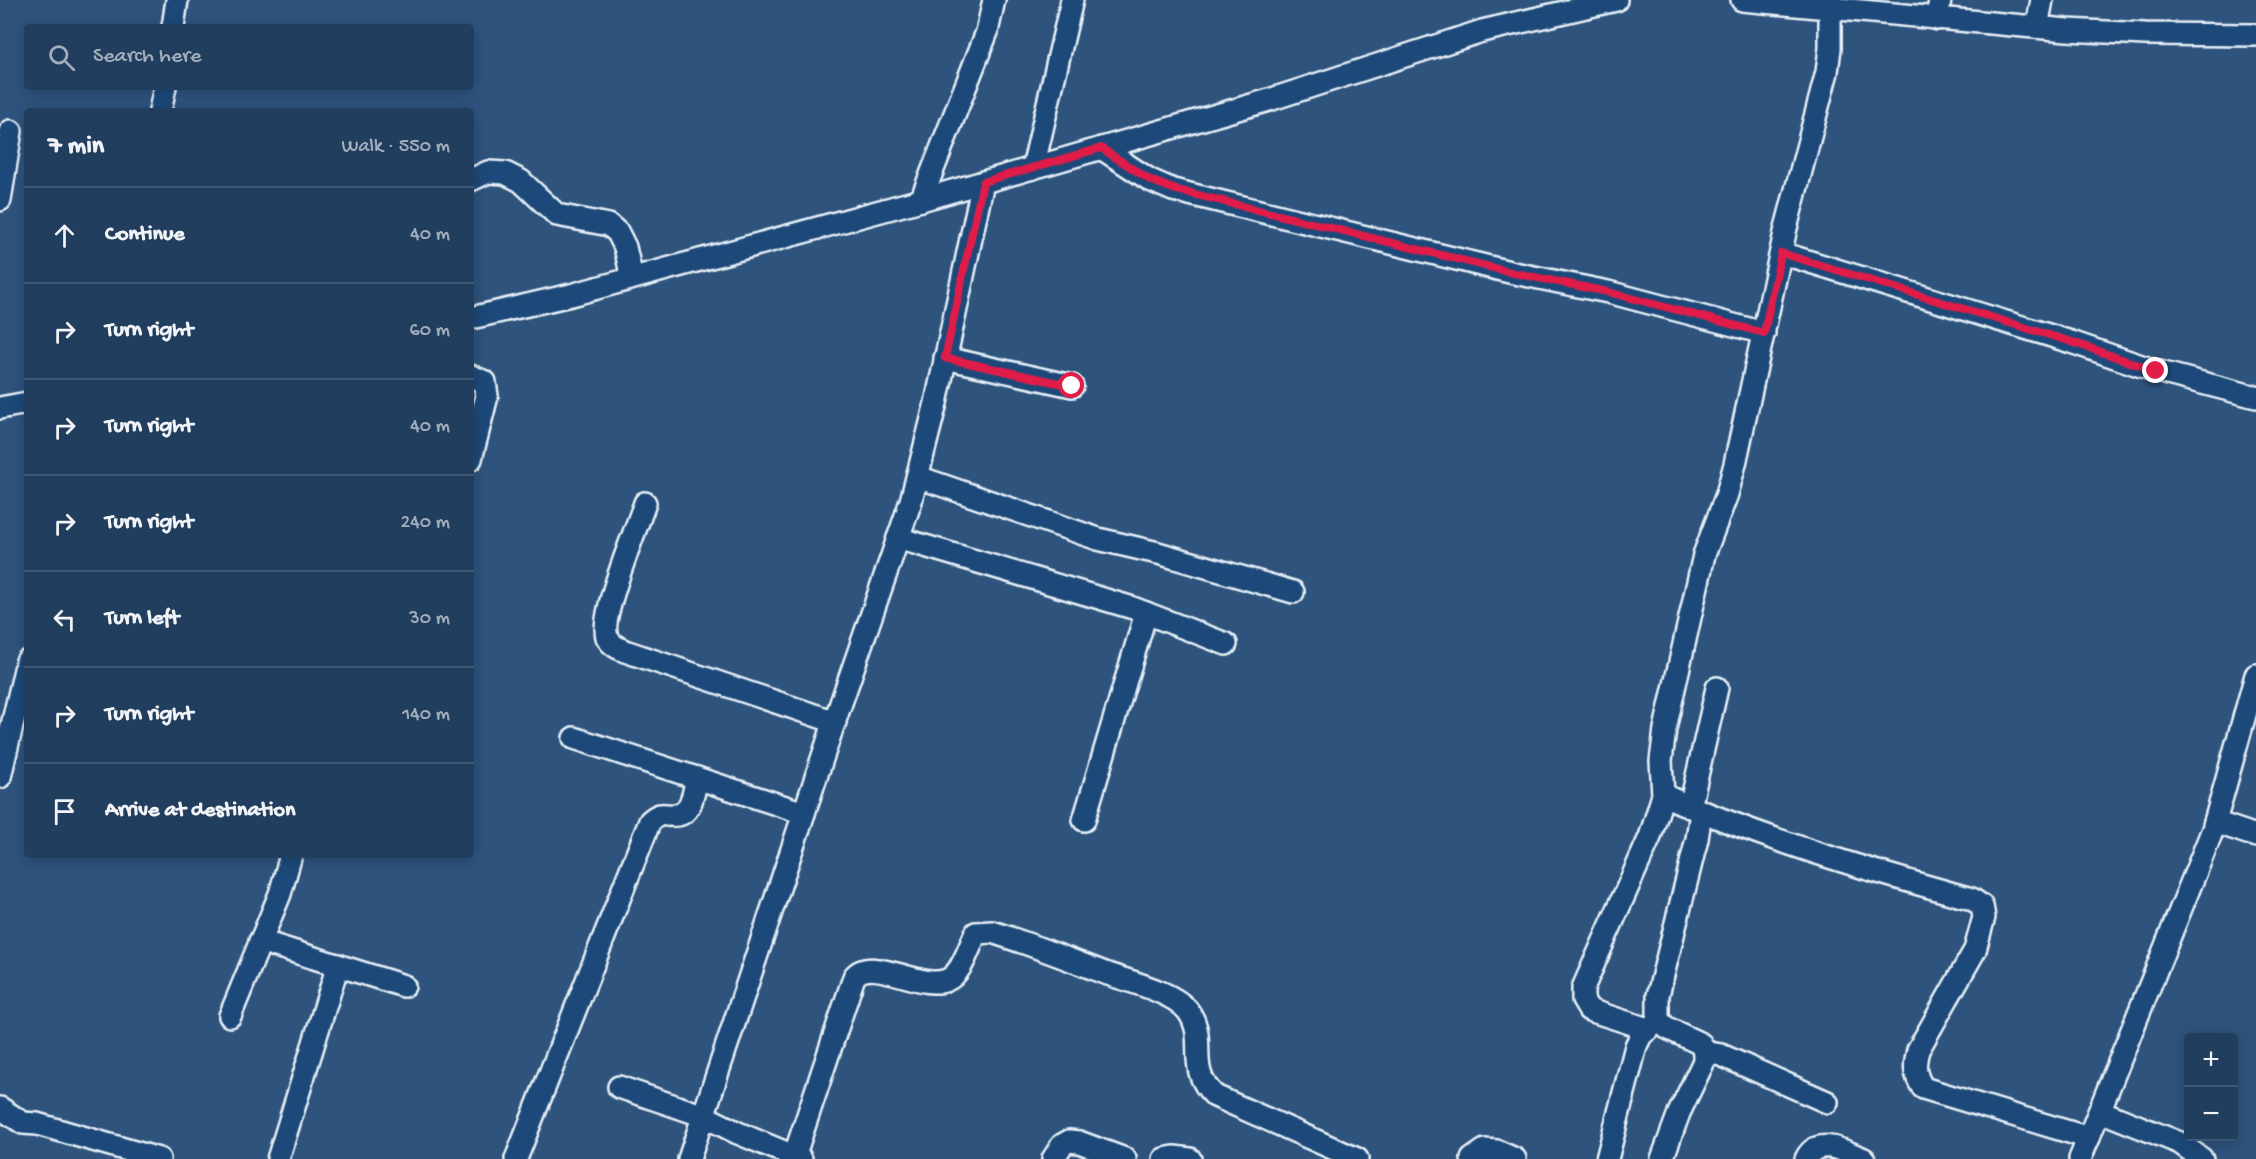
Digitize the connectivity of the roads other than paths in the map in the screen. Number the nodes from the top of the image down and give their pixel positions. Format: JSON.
{"nodes":[{"id":1,"x":177,"y":0,"type":"edge"},
{"id":2,"x":994,"y":0,"type":"edge"},
{"id":3,"x":1072,"y":0,"type":"edge"},
{"id":4,"x":1616,"y":0,"type":"edge"},
{"id":5,"x":1742,"y":0,"type":"edge"},
{"id":6,"x":2042,"y":0,"type":"edge"},
{"id":7,"x":1830,"y":4,"type":"edge"},
{"id":8,"x":1939,"y":9,"type":"edge"},
{"id":9,"x":173,"y":24,"type":"edge"},
{"id":10,"x":2037,"y":27,"type":"junction"},
{"id":11,"x":2256,"y":34,"type":"edge"},
{"id":12,"x":164,"y":90,"type":"edge"},
{"id":13,"x":161,"y":108,"type":"edge"},
{"id":14,"x":13,"y":131,"type":"edge"},
{"id":15,"x":1101,"y":148,"type":"junction"},
{"id":16,"x":1033,"y":168,"type":"junction"},
{"id":17,"x":474,"y":179,"type":"edge"},
{"id":18,"x":983,"y":182,"type":"junction"},
{"id":19,"x":0,"y":200,"type":"edge"},
{"id":20,"x":921,"y":200,"type":"junction"},
{"id":21,"x":1781,"y":253,"type":"junction"},
{"id":22,"x":633,"y":278,"type":"junction"},
{"id":23,"x":474,"y":317,"type":"edge"},
{"id":24,"x":1764,"y":333,"type":"junction"},
{"id":25,"x":945,"y":358,"type":"junction"},
{"id":26,"x":474,"y":377,"type":"edge"},
{"id":27,"x":1072,"y":386,"type":"dead end"},
{"id":28,"x":2256,"y":397,"type":"edge"},
{"id":29,"x":24,"y":404,"type":"edge"},
{"id":30,"x":0,"y":408,"type":"edge"},
{"id":31,"x":474,"y":447,"type":"edge"},
{"id":32,"x":918,"y":477,"type":"junction"},
{"id":33,"x":645,"y":503,"type":"dead end"},
{"id":34,"x":898,"y":538,"type":"junction"},
{"id":35,"x":1293,"y":592,"type":"dead end"},
{"id":36,"x":1146,"y":613,"type":"junction"},
{"id":37,"x":1226,"y":644,"type":"dead end"},
{"id":38,"x":24,"y":675,"type":"edge"},
{"id":39,"x":2256,"y":675,"type":"edge"},
{"id":40,"x":1717,"y":688,"type":"dead end"},
{"id":41,"x":835,"y":722,"type":"junction"},
{"id":42,"x":574,"y":738,"type":"dead end"},
{"id":43,"x":0,"y":777,"type":"edge"},
{"id":44,"x":698,"y":778,"type":"junction"},
{"id":45,"x":1663,"y":795,"type":"junction"},
{"id":46,"x":1696,"y":810,"type":"junction"},
{"id":47,"x":804,"y":813,"type":"junction"},
{"id":48,"x":1084,"y":820,"type":"dead end"},
{"id":49,"x":2215,"y":822,"type":"junction"},
{"id":50,"x":2256,"y":836,"type":"edge"},
{"id":51,"x":290,"y":858,"type":"edge"},
{"id":52,"x":260,"y":941,"type":"junction"},
{"id":53,"x":338,"y":965,"type":"junction"},
{"id":54,"x":404,"y":986,"type":"dead end"},
{"id":55,"x":230,"y":1016,"type":"dead end"},
{"id":56,"x":1653,"y":1025,"type":"junction"},
{"id":57,"x":1704,"y":1052,"type":"junction"},
{"id":58,"x":619,"y":1087,"type":"dead end"},
{"id":59,"x":1827,"y":1102,"type":"dead end"},
{"id":60,"x":0,"y":1108,"type":"edge"},
{"id":61,"x":2100,"y":1111,"type":"junction"},
{"id":62,"x":704,"y":1116,"type":"junction"},
{"id":63,"x":2089,"y":1138,"type":"junction"},
{"id":64,"x":797,"y":1158,"type":"edge"},
{"id":65,"x":159,"y":1159,"type":"edge"},
{"id":66,"x":278,"y":1159,"type":"edge"},
{"id":67,"x":516,"y":1159,"type":"edge"},
{"id":68,"x":689,"y":1159,"type":"edge"},
{"id":69,"x":1053,"y":1159,"type":"edge"},
{"id":70,"x":1125,"y":1159,"type":"edge"},
{"id":71,"x":1164,"y":1159,"type":"edge"},
{"id":72,"x":1190,"y":1159,"type":"edge"},
{"id":73,"x":1357,"y":1159,"type":"edge"},
{"id":74,"x":1472,"y":1159,"type":"edge"},
{"id":75,"x":1515,"y":1159,"type":"edge"},
{"id":76,"x":1607,"y":1159,"type":"edge"},
{"id":77,"x":1662,"y":1159,"type":"edge"},
{"id":78,"x":1806,"y":1159,"type":"edge"},
{"id":79,"x":1864,"y":1159,"type":"edge"},
{"id":80,"x":2080,"y":1159,"type":"edge"},
{"id":81,"x":2202,"y":1159,"type":"edge"}],
"edges":[{"from":1,"to":9,"type":"street"},
{"from":2,"to":20,"type":"street"},
{"from":3,"to":16,"type":"street"},
{"from":4,"to":15,"type":"street"},
{"from":5,"to":7,"type":"street"},
{"from":6,"to":10,"type":"street"},
{"from":7,"to":8,"type":"street"},
{"from":7,"to":21,"type":"street"},
{"from":8,"to":10,"type":"street"},
{"from":10,"to":11,"type":"street"},
{"from":12,"to":13,"type":"street"},
{"from":14,"to":19,"type":"street"},
{"from":15,"to":16,"type":"street"},
{"from":15,"to":24,"type":"street"},
{"from":16,"to":18,"type":"street"},
{"from":17,"to":22,"type":"street"},
{"from":18,"to":20,"type":"street"},
{"from":18,"to":25,"type":"street"},
{"from":20,"to":22,"type":"street"},
{"from":21,"to":24,"type":"street"},
{"from":21,"to":28,"type":"street"},
{"from":22,"to":23,"type":"street"},
{"from":24,"to":45,"type":"street"},
{"from":25,"to":27,"type":"street"},
{"from":25,"to":32,"type":"street"},
{"from":26,"to":31,"type":"street"},
{"from":29,"to":30,"type":"street"},
{"from":32,"to":34,"type":"street"},
{"from":32,"to":35,"type":"street"},
{"from":33,"to":41,"type":"street"},
{"from":34,"to":36,"type":"street"},
{"from":34,"to":41,"type":"street"},
{"from":36,"to":37,"type":"street"},
{"from":36,"to":48,"type":"street"},
{"from":38,"to":43,"type":"street"},
{"from":39,"to":49,"type":"street"},
{"from":40,"to":46,"type":"street"},
{"from":41,"to":47,"type":"street"},
{"from":42,"to":44,"type":"street"},
{"from":44,"to":47,"type":"street"},
{"from":44,"to":67,"type":"street"},
{"from":45,"to":46,"type":"street"},
{"from":45,"to":56,"type":"street"},
{"from":46,"to":56,"type":"street"},
{"from":46,"to":63,"type":"street"},
{"from":47,"to":62,"type":"street"},
{"from":49,"to":50,"type":"street"},
{"from":49,"to":61,"type":"street"},
{"from":51,"to":52,"type":"street"},
{"from":52,"to":53,"type":"street"},
{"from":52,"to":55,"type":"street"},
{"from":53,"to":54,"type":"street"},
{"from":53,"to":66,"type":"street"},
{"from":56,"to":57,"type":"street"},
{"from":56,"to":76,"type":"street"},
{"from":57,"to":59,"type":"street"},
{"from":57,"to":77,"type":"street"},
{"from":58,"to":62,"type":"street"},
{"from":60,"to":65,"type":"street"},
{"from":61,"to":63,"type":"street"},
{"from":61,"to":81,"type":"street"},
{"from":62,"to":64,"type":"street"},
{"from":62,"to":68,"type":"street"},
{"from":63,"to":80,"type":"street"},
{"from":64,"to":73,"type":"street"},
{"from":69,"to":70,"type":"street"},
{"from":71,"to":72,"type":"street"},
{"from":74,"to":75,"type":"street"},
{"from":78,"to":79,"type":"street"}]}
